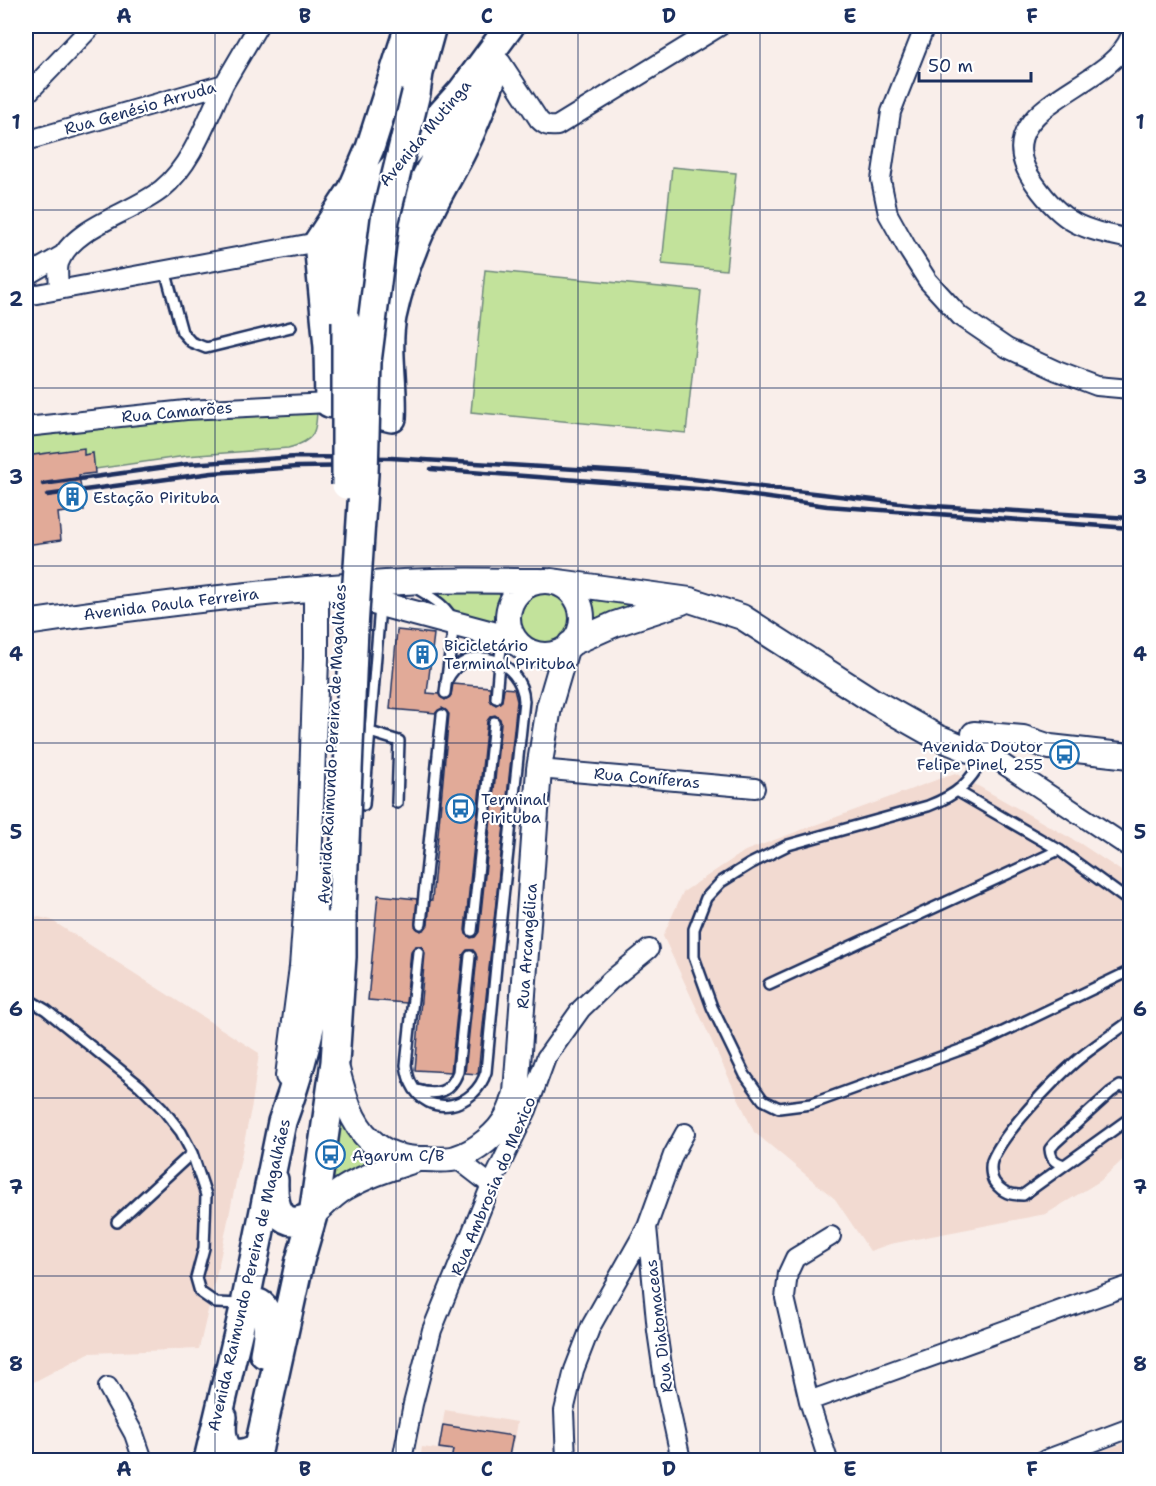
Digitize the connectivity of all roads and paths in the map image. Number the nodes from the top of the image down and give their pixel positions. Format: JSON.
{"nodes":[{"id":1,"x":92,"y":26,"type":"edge"},
{"id":2,"x":258,"y":26,"type":"edge"},
{"id":3,"x":409,"y":26,"type":"edge"},
{"id":4,"x":432,"y":26,"type":"edge"},
{"id":5,"x":510,"y":26,"type":"edge"},
{"id":6,"x":528,"y":26,"type":"edge"},
{"id":7,"x":720,"y":26,"type":"edge"},
{"id":8,"x":925,"y":26,"type":"edge"},
{"id":9,"x":1131,"y":37,"type":"edge"},
{"id":10,"x":497,"y":67,"type":"junction"},
{"id":11,"x":224,"y":84,"type":"junction"},
{"id":12,"x":26,"y":95,"type":"edge"},
{"id":13,"x":26,"y":141,"type":"edge"},
{"id":14,"x":352,"y":190,"type":"junction"},
{"id":15,"x":1131,"y":239,"type":"edge"},
{"id":16,"x":318,"y":242,"type":"junction"},
{"id":17,"x":64,"y":254,"type":"junction"},
{"id":18,"x":340,"y":267,"type":"junction"},
{"id":19,"x":165,"y":270,"type":"junction"},
{"id":20,"x":26,"y":276,"type":"edge"},
{"id":21,"x":59,"y":290,"type":"junction"},
{"id":22,"x":26,"y":296,"type":"edge"},
{"id":23,"x":354,"y":301,"type":"junction"},
{"id":24,"x":291,"y":327,"type":"dead end"},
{"id":25,"x":1131,"y":389,"type":"edge"},
{"id":26,"x":329,"y":403,"type":"junction"},
{"id":27,"x":26,"y":427,"type":"edge"},
{"id":28,"x":546,"y":581,"type":"junction"},
{"id":29,"x":406,"y":582,"type":"junction"},
{"id":30,"x":316,"y":588,"type":"junction"},
{"id":31,"x":690,"y":600,"type":"junction"},
{"id":32,"x":381,"y":603,"type":"junction"},
{"id":33,"x":26,"y":623,"type":"edge"},
{"id":34,"x":454,"y":623,"type":"junction"},
{"id":35,"x":516,"y":637,"type":"junction"},
{"id":36,"x":568,"y":647,"type":"junction"},
{"id":37,"x":499,"y":662,"type":"junction"},
{"id":38,"x":446,"y":682,"type":"junction"},
{"id":39,"x":445,"y":693,"type":"dead end"},
{"id":40,"x":496,"y":698,"type":"dead end"},
{"id":41,"x":549,"y":707,"type":"junction"},
{"id":42,"x":442,"y":715,"type":"dead end"},
{"id":43,"x":494,"y":722,"type":"dead end"},
{"id":44,"x":369,"y":732,"type":"junction"},
{"id":45,"x":984,"y":747,"type":"junction"},
{"id":46,"x":1131,"y":756,"type":"edge"},
{"id":47,"x":539,"y":769,"type":"junction"},
{"id":48,"x":755,"y":788,"type":"dead end"},
{"id":49,"x":957,"y":791,"type":"junction"},
{"id":50,"x":397,"y":803,"type":"dead end"},
{"id":51,"x":364,"y":805,"type":"dead end"},
{"id":52,"x":1131,"y":848,"type":"edge"},
{"id":53,"x":1059,"y":850,"type":"junction"},
{"id":54,"x":1131,"y":902,"type":"edge"},
{"id":55,"x":333,"y":910,"type":"junction"},
{"id":56,"x":421,"y":924,"type":"dead end"},
{"id":57,"x":472,"y":931,"type":"dead end"},
{"id":58,"x":649,"y":949,"type":"dead end"},
{"id":59,"x":418,"y":952,"type":"dead end"},
{"id":60,"x":470,"y":956,"type":"dead end"},
{"id":61,"x":1131,"y":971,"type":"edge"},
{"id":62,"x":769,"y":984,"type":"dead end"},
{"id":63,"x":26,"y":998,"type":"edge"},
{"id":64,"x":1131,"y":1021,"type":"edge"},
{"id":65,"x":546,"y":1058,"type":"junction"},
{"id":66,"x":335,"y":1062,"type":"junction"},
{"id":67,"x":518,"y":1075,"type":"junction"},
{"id":68,"x":415,"y":1089,"type":"junction"},
{"id":69,"x":1131,"y":1089,"type":"edge"},
{"id":70,"x":1131,"y":1118,"type":"edge"},
{"id":71,"x":282,"y":1122,"type":"junction"},
{"id":72,"x":685,"y":1133,"type":"dead end"},
{"id":73,"x":275,"y":1152,"type":"junction"},
{"id":74,"x":192,"y":1153,"type":"junction"},
{"id":75,"x":456,"y":1158,"type":"junction"},
{"id":76,"x":417,"y":1160,"type":"junction"},
{"id":77,"x":1064,"y":1165,"type":"junction"},
{"id":78,"x":491,"y":1185,"type":"junction"},
{"id":79,"x":313,"y":1215,"type":"junction"},
{"id":80,"x":117,"y":1222,"type":"dead end"},
{"id":81,"x":647,"y":1227,"type":"junction"},
{"id":82,"x":831,"y":1236,"type":"dead end"},
{"id":83,"x":1131,"y":1285,"type":"edge"},
{"id":84,"x":245,"y":1304,"type":"junction"},
{"id":85,"x":226,"y":1383,"type":"junction"},
{"id":86,"x":108,"y":1387,"type":"dead end"},
{"id":87,"x":808,"y":1401,"type":"junction"},
{"id":88,"x":266,"y":1412,"type":"junction"},
{"id":89,"x":1131,"y":1428,"type":"edge"},
{"id":90,"x":258,"y":1454,"type":"edge"},
{"id":91,"x":143,"y":1461,"type":"edge"},
{"id":92,"x":208,"y":1461,"type":"edge"},
{"id":93,"x":402,"y":1461,"type":"edge"},
{"id":94,"x":566,"y":1461,"type":"edge"},
{"id":95,"x":681,"y":1461,"type":"edge"},
{"id":96,"x":828,"y":1461,"type":"edge"},
{"id":97,"x":1045,"y":1461,"type":"edge"}],
"edges":[{"from":1,"to":12,"type":"street"},
{"from":2,"to":11,"type":"street","name":"Rua Genésio Arruda"},
{"from":3,"to":14,"type":"main road","name":"Avenida Raimundo Pereira de Magalhães"},
{"from":4,"to":23,"type":"main road","bridge":true},
{"from":5,"to":23,"type":"main road","name":"Avenida Mutinga"},
{"from":6,"to":10,"type":"main road","name":"Avenida Mutinga"},
{"from":7,"to":10,"type":"street"},
{"from":8,"to":25,"type":"street"},
{"from":9,"to":15,"type":"street"},
{"from":10,"to":23,"type":"main road","name":"Avenida Mutinga","bridge":true},
{"from":10,"to":26,"type":"main road"},
{"from":11,"to":13,"type":"street","name":"Rua Genésio Arruda"},
{"from":11,"to":17,"type":"street"},
{"from":14,"to":16,"type":"main road"},
{"from":14,"to":18,"type":"main road","name":"Avenida Raimundo Pereira de Magalhães"},
{"from":16,"to":18,"type":"main road"},
{"from":16,"to":19,"type":"street"},
{"from":16,"to":26,"type":"main road"},
{"from":17,"to":20,"type":"street"},
{"from":17,"to":21,"type":"street"},
{"from":18,"to":23,"type":"main road","name":"Avenida Raimundo Pereira de Magalhães"},
{"from":19,"to":21,"type":"street"},
{"from":19,"to":24,"type":"lane"},
{"from":21,"to":22,"type":"street"},
{"from":23,"to":55,"type":"main road","name":"Avenida Raimundo Pereira de Magalhães","bridge":true},
{"from":23,"to":55,"type":"main road","bridge":true},
{"from":26,"to":27,"type":"street","name":"Rua Camarões"},
{"from":28,"to":29,"type":"main road","name":"Avenida Paula Ferreira"},
{"from":28,"to":31,"type":"main road","name":"Avenida Paula Ferreira"},
{"from":28,"to":35,"type":"main road"},
{"from":28,"to":36,"type":"main road"},
{"from":29,"to":30,"type":"main road","name":"Avenida Paula Ferreira"},
{"from":29,"to":34,"type":"lane"},
{"from":30,"to":32,"type":"main road"},
{"from":30,"to":33,"type":"main road","name":"Avenida Paula Ferreira"},
{"from":30,"to":71,"type":"main road"},
{"from":31,"to":36,"type":"main road"},
{"from":31,"to":45,"type":"main road","name":"Avenida Paula Ferreira"},
{"from":32,"to":34,"type":"main road"},
{"from":32,"to":44,"type":"lane"},
{"from":34,"to":35,"type":"main road"},
{"from":34,"to":38,"type":"lane"},
{"from":35,"to":36,"type":"main road"},
{"from":35,"to":37,"type":"lane"},
{"from":35,"to":41,"type":"main road","name":"Rua Arcangélica"},
{"from":36,"to":41,"type":"main road","name":"Rua Arcangélica"},
{"from":37,"to":38,"type":"lane"},
{"from":37,"to":40,"type":"lane"},
{"from":37,"to":68,"type":"lane"},
{"from":38,"to":39,"type":"lane"},
{"from":41,"to":47,"type":"main road","name":"Rua Arcangélica"},
{"from":42,"to":56,"type":"lane"},
{"from":43,"to":57,"type":"lane"},
{"from":44,"to":50,"type":"lane"},
{"from":44,"to":51,"type":"lane"},
{"from":45,"to":46,"type":"main road"},
{"from":45,"to":49,"type":"lane"},
{"from":45,"to":52,"type":"street"},
{"from":47,"to":48,"type":"street","name":"Rua Coníferas"},
{"from":47,"to":67,"type":"main road","name":"Rua Arcangélica"},
{"from":49,"to":53,"type":"lane"},
{"from":49,"to":61,"type":"lane"},
{"from":53,"to":54,"type":"lane"},
{"from":53,"to":62,"type":"lane"},
{"from":55,"to":66,"type":"main road","name":"Avenida Raimundo Pereira de Magalhães"},
{"from":55,"to":71,"type":"main road","name":"Avenida Raimundo Pereira de Magalhães"},
{"from":58,"to":65,"type":"street","name":"Rua Ambrosia do Mexico"},
{"from":59,"to":68,"type":"lane"},
{"from":60,"to":68,"type":"lane"},
{"from":63,"to":74,"type":"lane"},
{"from":64,"to":77,"type":"lane"},
{"from":65,"to":67,"type":"street"},
{"from":65,"to":78,"type":"street","name":"Rua Ambrosia do Mexico"},
{"from":66,"to":76,"type":"main road"},
{"from":66,"to":79,"type":"main road","name":"Avenida Raimundo Pereira de Magalhães"},
{"from":67,"to":75,"type":"main road","name":"Rua Arcangélica"},
{"from":69,"to":77,"type":"lane"},
{"from":70,"to":77,"type":"lane"},
{"from":71,"to":73,"type":"main road","name":"Avenida Raimundo Pereira de Magalhães"},
{"from":72,"to":81,"type":"street"},
{"from":73,"to":79,"type":"main road"},
{"from":73,"to":84,"type":"main road","name":"Avenida Raimundo Pereira de Magalhães"},
{"from":74,"to":80,"type":"lane"},
{"from":74,"to":84,"type":"lane"},
{"from":75,"to":76,"type":"main road"},
{"from":75,"to":78,"type":"street"},
{"from":76,"to":79,"type":"main road"},
{"from":78,"to":93,"type":"street","name":"Rua Ambrosia do Mexico"},
{"from":79,"to":88,"type":"main road","name":"Avenida Raimundo Pereira de Magalhães"},
{"from":81,"to":94,"type":"street"},
{"from":81,"to":95,"type":"street","name":"Rua Diatomaceas"},
{"from":82,"to":87,"type":"street"},
{"from":83,"to":87,"type":"street"},
{"from":84,"to":85,"type":"main road","name":"Avenida Raimundo Pereira de Magalhães"},
{"from":84,"to":88,"type":"main road"},
{"from":85,"to":90,"type":"main road"},
{"from":85,"to":92,"type":"main road","name":"Avenida Raimundo Pereira de Magalhães"},
{"from":86,"to":91,"type":"street"},
{"from":87,"to":96,"type":"street"},
{"from":88,"to":90,"type":"main road","name":"Avenida Raimundo Pereira de Magalhães"},
{"from":89,"to":97,"type":"street"}]}
